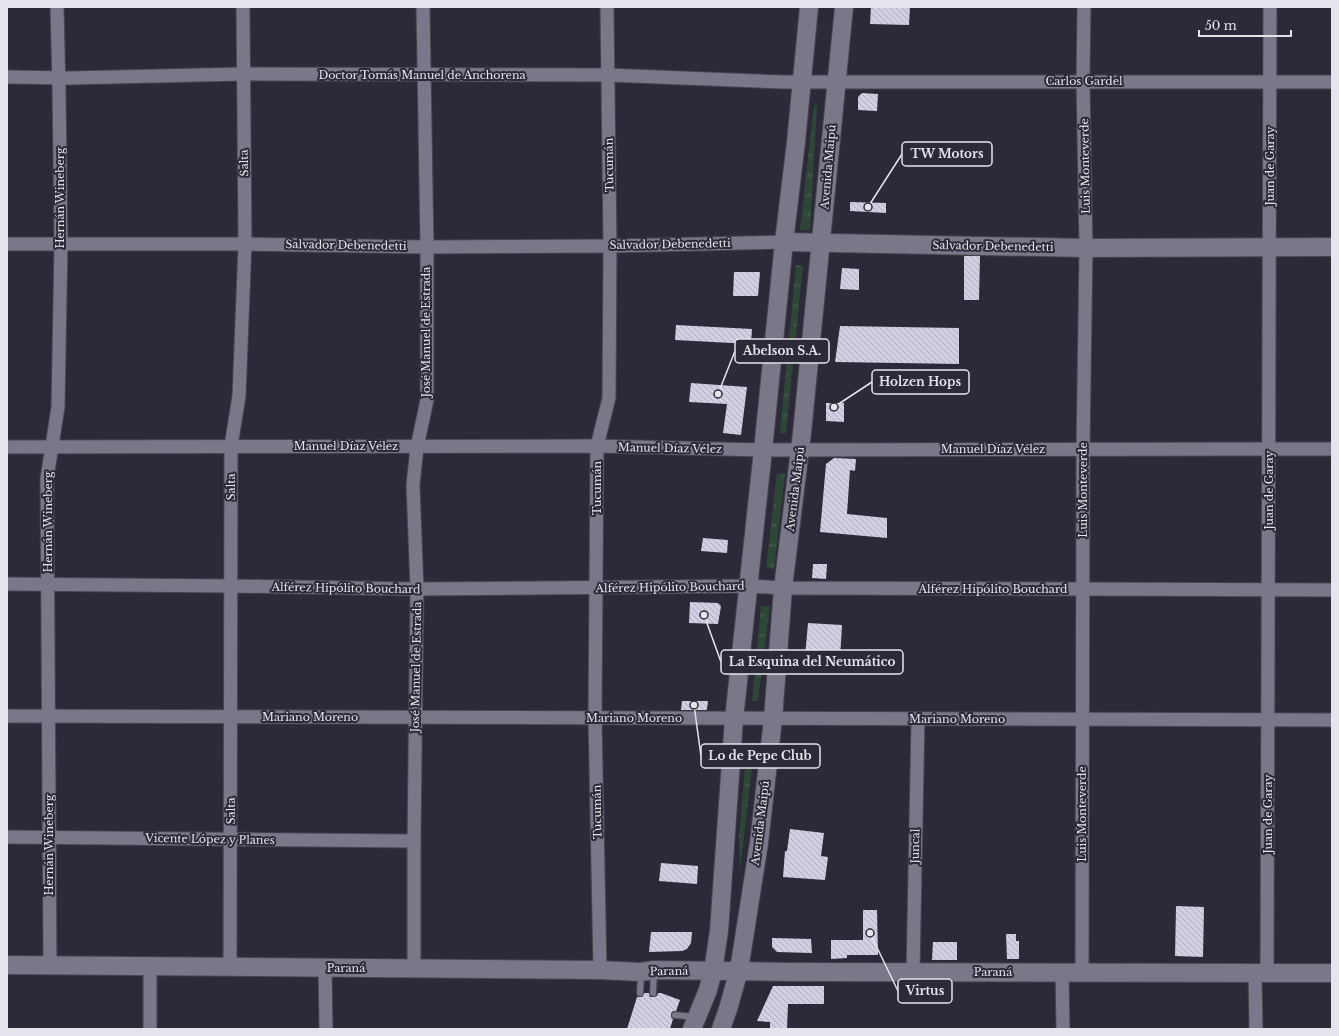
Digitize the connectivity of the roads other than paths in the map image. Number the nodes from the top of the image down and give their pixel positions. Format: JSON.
{"nodes":[{"id":1,"x":57,"y":7,"type":"edge"},
{"id":2,"x":244,"y":7,"type":"edge"},
{"id":3,"x":423,"y":7,"type":"edge"},
{"id":4,"x":607,"y":7,"type":"edge"},
{"id":5,"x":809,"y":7,"type":"edge"},
{"id":6,"x":844,"y":7,"type":"edge"},
{"id":7,"x":1084,"y":7,"type":"edge"},
{"id":8,"x":1270,"y":7,"type":"edge"},
{"id":9,"x":243,"y":74,"type":"junction"},
{"id":10,"x":423,"y":74,"type":"junction"},
{"id":11,"x":608,"y":74,"type":"junction"},
{"id":12,"x":7,"y":77,"type":"edge"},
{"id":13,"x":59,"y":77,"type":"junction"},
{"id":14,"x":1083,"y":81,"type":"junction"},
{"id":15,"x":802,"y":82,"type":"junction"},
{"id":16,"x":836,"y":82,"type":"junction"},
{"id":17,"x":1270,"y":82,"type":"junction"},
{"id":18,"x":1332,"y":82,"type":"edge"},
{"id":19,"x":784,"y":242,"type":"junction"},
{"id":20,"x":821,"y":243,"type":"junction"},
{"id":21,"x":7,"y":244,"type":"edge"},
{"id":22,"x":61,"y":244,"type":"junction"},
{"id":23,"x":245,"y":244,"type":"junction"},
{"id":24,"x":427,"y":246,"type":"junction"},
{"id":25,"x":610,"y":246,"type":"junction"},
{"id":26,"x":1269,"y":247,"type":"junction"},
{"id":27,"x":1332,"y":247,"type":"edge"},
{"id":28,"x":1086,"y":248,"type":"junction"},
{"id":29,"x":231,"y":446,"type":"junction"},
{"id":30,"x":416,"y":446,"type":"junction"},
{"id":31,"x":597,"y":446,"type":"junction"},
{"id":32,"x":7,"y":447,"type":"edge"},
{"id":33,"x":50,"y":447,"type":"junction"},
{"id":34,"x":800,"y":449,"type":"junction"},
{"id":35,"x":1083,"y":449,"type":"junction"},
{"id":36,"x":1269,"y":449,"type":"junction"},
{"id":37,"x":1332,"y":449,"type":"edge"},
{"id":38,"x":763,"y":450,"type":"junction"},
{"id":39,"x":7,"y":584,"type":"edge"},
{"id":40,"x":47,"y":584,"type":"junction"},
{"id":41,"x":231,"y":586,"type":"junction"},
{"id":42,"x":749,"y":586,"type":"junction"},
{"id":43,"x":596,"y":588,"type":"junction"},
{"id":44,"x":783,"y":588,"type":"junction"},
{"id":45,"x":417,"y":589,"type":"junction"},
{"id":46,"x":1082,"y":590,"type":"junction"},
{"id":47,"x":1269,"y":590,"type":"junction"},
{"id":48,"x":1332,"y":590,"type":"edge"},
{"id":49,"x":7,"y":716,"type":"edge"},
{"id":50,"x":48,"y":716,"type":"junction"},
{"id":51,"x":231,"y":717,"type":"junction"},
{"id":52,"x":416,"y":718,"type":"junction"},
{"id":53,"x":595,"y":718,"type":"junction"},
{"id":54,"x":734,"y":719,"type":"junction"},
{"id":55,"x":773,"y":719,"type":"junction"},
{"id":56,"x":918,"y":719,"type":"junction"},
{"id":57,"x":1082,"y":720,"type":"junction"},
{"id":58,"x":1268,"y":720,"type":"junction"},
{"id":59,"x":1332,"y":720,"type":"edge"},
{"id":60,"x":7,"y":837,"type":"edge"},
{"id":61,"x":49,"y":837,"type":"junction"},
{"id":62,"x":230,"y":839,"type":"junction"},
{"id":63,"x":414,"y":842,"type":"junction"},
{"id":64,"x":7,"y":965,"type":"edge"},
{"id":65,"x":50,"y":965,"type":"junction"},
{"id":66,"x":150,"y":966,"type":"junction"},
{"id":67,"x":230,"y":967,"type":"junction"},
{"id":68,"x":325,"y":968,"type":"junction"},
{"id":69,"x":414,"y":968,"type":"junction"},
{"id":70,"x":600,"y":970,"type":"junction"},
{"id":71,"x":739,"y":970,"type":"junction"},
{"id":72,"x":647,"y":971,"type":"junction"},
{"id":73,"x":713,"y":971,"type":"junction"},
{"id":74,"x":913,"y":972,"type":"junction"},
{"id":75,"x":1062,"y":973,"type":"junction"},
{"id":76,"x":1082,"y":973,"type":"junction"},
{"id":77,"x":1261,"y":973,"type":"junction"},
{"id":78,"x":1332,"y":974,"type":"edge"},
{"id":79,"x":653,"y":993,"type":"dead end"},
{"id":80,"x":640,"y":994,"type":"dead end"},
{"id":81,"x":675,"y":1015,"type":"dead end"},
{"id":82,"x":695,"y":1023,"type":"edge"},
{"id":83,"x":150,"y":1029,"type":"edge"},
{"id":84,"x":326,"y":1029,"type":"edge"},
{"id":85,"x":721,"y":1029,"type":"edge"},
{"id":86,"x":1063,"y":1029,"type":"edge"},
{"id":87,"x":1256,"y":1029,"type":"edge"}],
"edges":[{"from":1,"to":13,"type":"street","name":"Hernán Wineberg"},
{"from":2,"to":9,"type":"street","name":"Salta"},
{"from":3,"to":10,"type":"street","name":"José Manuel de Estrada"},
{"from":4,"to":11,"type":"street","name":"Tucumán"},
{"from":5,"to":15,"type":"main road"},
{"from":6,"to":16,"type":"main road","name":"Avenida Maipú"},
{"from":7,"to":14,"type":"street","name":"Luis Monteverde"},
{"from":8,"to":17,"type":"street","name":"Juan de Garay"},
{"from":9,"to":10,"type":"street","name":"Doctor Tomás Manuel de Anchorena"},
{"from":9,"to":13,"type":"street","name":"Doctor Tomás Manuel de Anchorena"},
{"from":9,"to":23,"type":"street","name":"Salta"},
{"from":10,"to":11,"type":"street","name":"Doctor Tomás Manuel de Anchorena"},
{"from":10,"to":24,"type":"street","name":"José Manuel de Estrada"},
{"from":11,"to":15,"type":"street","name":"Doctor Tomás Manuel de Anchorena"},
{"from":11,"to":25,"type":"street","name":"Tucumán"},
{"from":12,"to":13,"type":"street","name":"Doctor Tomás Manuel de Anchorena"},
{"from":13,"to":22,"type":"street","name":"Hernán Wineberg"},
{"from":14,"to":16,"type":"street","name":"Carlos Gardel"},
{"from":14,"to":17,"type":"street","name":"Carlos Gardel"},
{"from":14,"to":28,"type":"street","name":"Luis Monteverde"},
{"from":15,"to":16,"type":"street","name":"Doctor Tomás Manuel de Anchorena"},
{"from":15,"to":19,"type":"main road"},
{"from":16,"to":20,"type":"main road","name":"Avenida Maipú"},
{"from":17,"to":18,"type":"street","name":"Carlos Gardel"},
{"from":17,"to":26,"type":"street","name":"Juan de Garay"},
{"from":19,"to":20,"type":"main road","name":"Salvador Debenedetti"},
{"from":19,"to":25,"type":"street","name":"Salvador Debenedetti"},
{"from":19,"to":38,"type":"main road"},
{"from":20,"to":28,"type":"main road","name":"Salvador Debenedetti"},
{"from":20,"to":34,"type":"main road","name":"Avenida Maipú"},
{"from":21,"to":22,"type":"street","name":"Salvador Debenedetti"},
{"from":22,"to":23,"type":"street","name":"Salvador Debenedetti"},
{"from":22,"to":33,"type":"street","name":"Hernán Wineberg"},
{"from":23,"to":24,"type":"street","name":"Salvador Debenedetti"},
{"from":23,"to":29,"type":"street","name":"Salta"},
{"from":24,"to":25,"type":"street","name":"Salvador Debenedetti"},
{"from":24,"to":30,"type":"street","name":"José Manuel de Estrada"},
{"from":25,"to":31,"type":"street","name":"Tucumán"},
{"from":26,"to":27,"type":"main road","name":"Salvador Debenedetti"},
{"from":26,"to":28,"type":"main road","name":"Salvador Debenedetti"},
{"from":26,"to":36,"type":"street","name":"Juan de Garay"},
{"from":28,"to":35,"type":"street","name":"Luis Monteverde"},
{"from":29,"to":30,"type":"street","name":"Manuel Díaz Vélez"},
{"from":29,"to":33,"type":"street","name":"Manuel Díaz Vélez"},
{"from":29,"to":41,"type":"street","name":"Salta"},
{"from":30,"to":31,"type":"street","name":"Manuel Díaz Vélez"},
{"from":30,"to":45,"type":"street","name":"José Manuel de Estrada"},
{"from":31,"to":38,"type":"street","name":"Manuel Díaz Vélez"},
{"from":31,"to":43,"type":"street","name":"Tucumán"},
{"from":32,"to":33,"type":"street","name":"Manuel Díaz Vélez"},
{"from":33,"to":40,"type":"street","name":"Hernán Wineberg"},
{"from":34,"to":35,"type":"street","name":"Manuel Díaz Vélez"},
{"from":34,"to":38,"type":"street","name":"Manuel Díaz Vélez"},
{"from":34,"to":44,"type":"main road","name":"Avenida Maipú"},
{"from":35,"to":36,"type":"street","name":"Manuel Díaz Vélez"},
{"from":35,"to":46,"type":"street","name":"Luis Monteverde"},
{"from":36,"to":37,"type":"street","name":"Manuel Díaz Vélez"},
{"from":36,"to":47,"type":"street","name":"Juan de Garay"},
{"from":38,"to":42,"type":"main road"},
{"from":39,"to":40,"type":"street","name":"Alférez Hipólito Bouchard"},
{"from":40,"to":41,"type":"street","name":"Alférez Hipólito Bouchard"},
{"from":40,"to":50,"type":"street","name":"Hernán Wineberg"},
{"from":41,"to":45,"type":"street","name":"Alférez Hipólito Bouchard"},
{"from":41,"to":51,"type":"street","name":"Salta"},
{"from":42,"to":43,"type":"street","name":"Alférez Hipólito Bouchard"},
{"from":42,"to":44,"type":"street","name":"Alférez Hipólito Bouchard"},
{"from":42,"to":54,"type":"main road"},
{"from":43,"to":45,"type":"street","name":"Alférez Hipólito Bouchard"},
{"from":43,"to":53,"type":"street","name":"Tucumán"},
{"from":44,"to":46,"type":"street","name":"Alférez Hipólito Bouchard"},
{"from":44,"to":55,"type":"main road","name":"Avenida Maipú"},
{"from":45,"to":52,"type":"street","name":"José Manuel de Estrada"},
{"from":46,"to":47,"type":"street","name":"Alférez Hipólito Bouchard"},
{"from":46,"to":57,"type":"street","name":"Luis Monteverde"},
{"from":47,"to":48,"type":"street","name":"Alférez Hipólito Bouchard"},
{"from":47,"to":58,"type":"street","name":"Juan de Garay"},
{"from":49,"to":50,"type":"street","name":"Mariano Moreno"},
{"from":50,"to":51,"type":"street","name":"Mariano Moreno"},
{"from":50,"to":61,"type":"street","name":"Hernán Wineberg"},
{"from":51,"to":52,"type":"street","name":"Mariano Moreno"},
{"from":51,"to":62,"type":"street","name":"Salta"},
{"from":52,"to":53,"type":"street","name":"Mariano Moreno"},
{"from":52,"to":63,"type":"street","name":"José Manuel de Estrada"},
{"from":53,"to":54,"type":"street","name":"Mariano Moreno"},
{"from":53,"to":70,"type":"street","name":"Tucumán"},
{"from":54,"to":55,"type":"street","name":"Mariano Moreno"},
{"from":54,"to":73,"type":"main road"},
{"from":55,"to":56,"type":"street","name":"Mariano Moreno"},
{"from":55,"to":71,"type":"main road","name":"Avenida Maipú"},
{"from":56,"to":57,"type":"street","name":"Mariano Moreno"},
{"from":56,"to":74,"type":"street","name":"Juncal"},
{"from":57,"to":58,"type":"street","name":"Mariano Moreno"},
{"from":57,"to":76,"type":"street","name":"Luis Monteverde"},
{"from":58,"to":59,"type":"street","name":"Mariano Moreno"},
{"from":58,"to":77,"type":"street","name":"Juan de Garay"},
{"from":60,"to":61,"type":"street","name":"Vicente López y Planes"},
{"from":61,"to":62,"type":"street","name":"Vicente López y Planes"},
{"from":61,"to":65,"type":"street","name":"Hernán Wineberg"},
{"from":62,"to":63,"type":"street","name":"Vicente López y Planes"},
{"from":62,"to":67,"type":"street","name":"Salta"},
{"from":63,"to":69,"type":"street","name":"José Manuel de Estrada"},
{"from":64,"to":65,"type":"main road","name":"Paraná"},
{"from":65,"to":66,"type":"main road","name":"Paraná"},
{"from":66,"to":67,"type":"main road","name":"Paraná"},
{"from":66,"to":83,"type":"street"},
{"from":67,"to":68,"type":"main road","name":"Paraná"},
{"from":68,"to":69,"type":"main road","name":"Paraná"},
{"from":68,"to":84,"type":"street"},
{"from":69,"to":70,"type":"main road","name":"Paraná"},
{"from":70,"to":72,"type":"main road","name":"Paraná"},
{"from":71,"to":73,"type":"main road","name":"Paraná"},
{"from":71,"to":74,"type":"main road","name":"Paraná"},
{"from":71,"to":85,"type":"main road","name":"Avenida Maipú"},
{"from":72,"to":73,"type":"main road","name":"Paraná"},
{"from":72,"to":79,"type":"lane"},
{"from":72,"to":80,"type":"lane"},
{"from":73,"to":82,"type":"main road"},
{"from":74,"to":75,"type":"main road","name":"Paraná"},
{"from":75,"to":76,"type":"main road","name":"Paraná"},
{"from":75,"to":86,"type":"street"},
{"from":76,"to":77,"type":"main road","name":"Paraná"},
{"from":77,"to":78,"type":"main road","name":"Paraná"},
{"from":77,"to":87,"type":"street","name":"Juan de Garay"},
{"from":81,"to":82,"type":"lane"}]}
